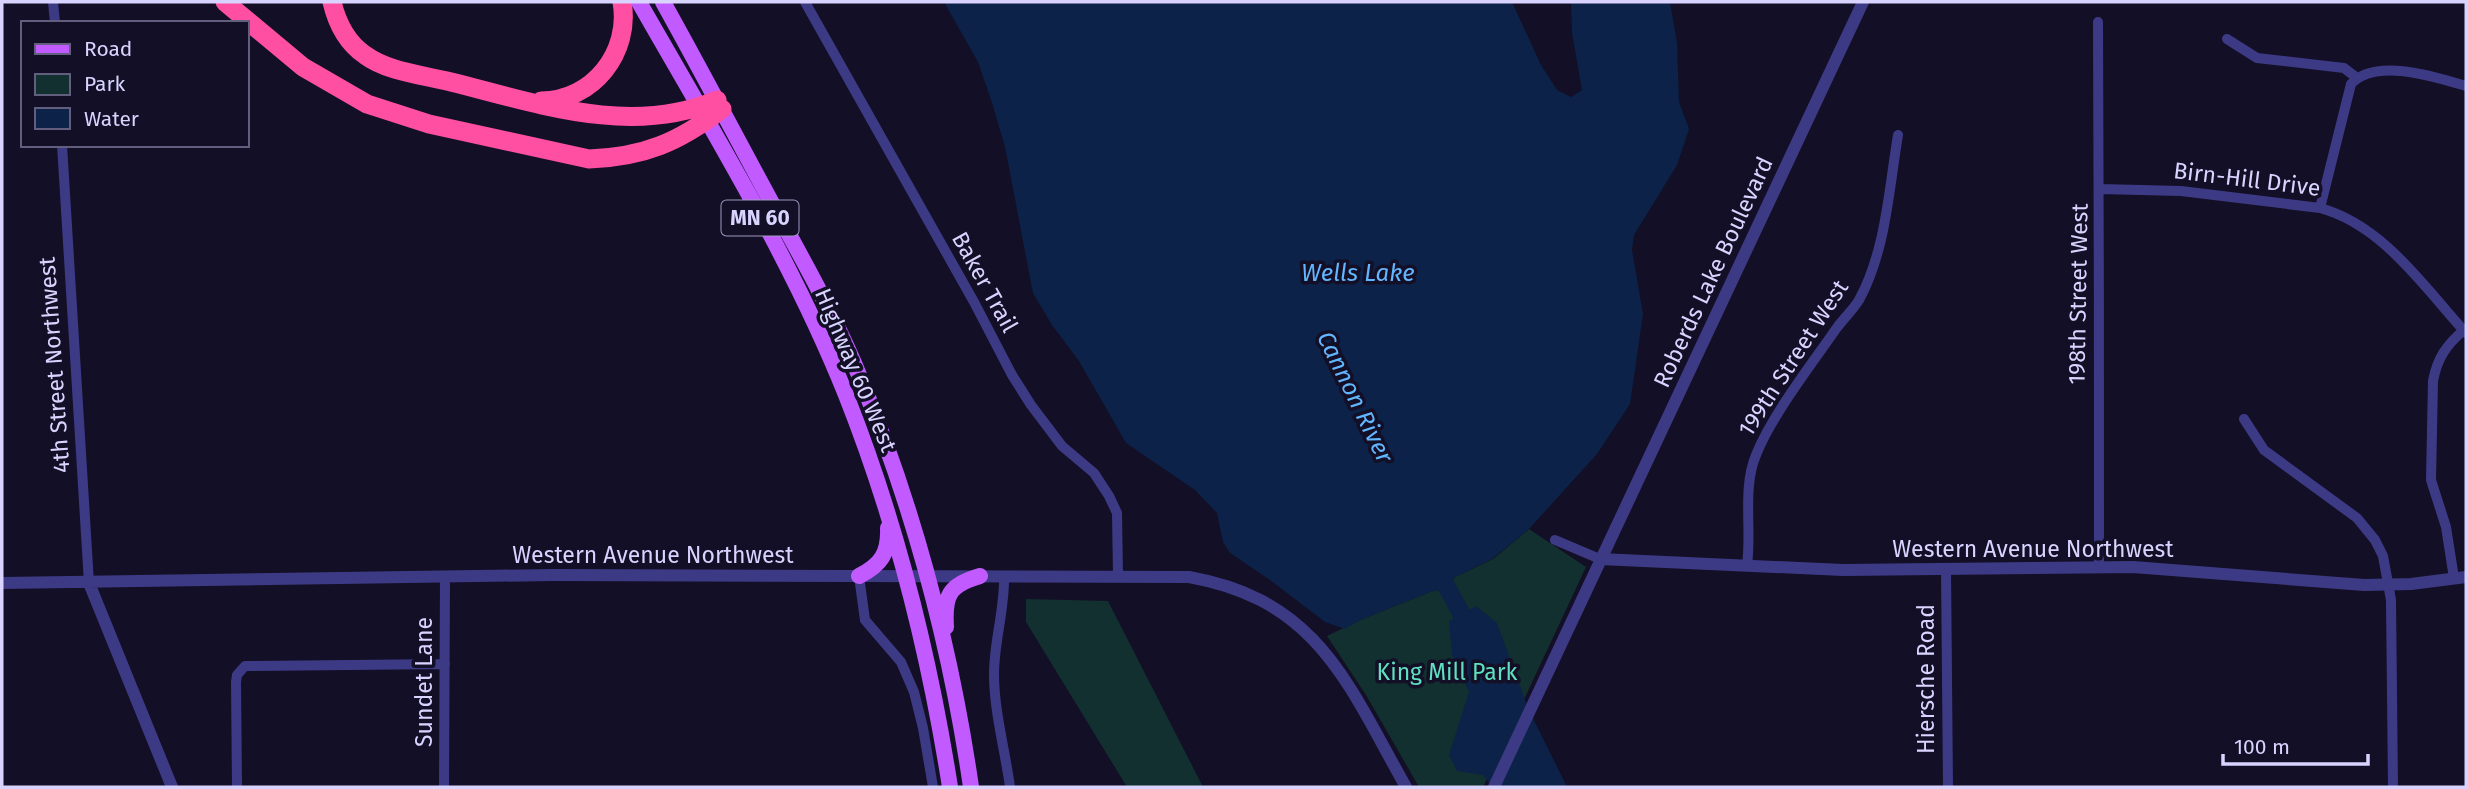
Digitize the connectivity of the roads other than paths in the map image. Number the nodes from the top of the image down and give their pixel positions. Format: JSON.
{"nodes":[{"id":1,"x":54,"y":2,"type":"edge"},
{"id":2,"x":225,"y":2,"type":"edge"},
{"id":3,"x":332,"y":2,"type":"edge"},
{"id":4,"x":622,"y":2,"type":"edge"},
{"id":5,"x":639,"y":2,"type":"edge"},
{"id":6,"x":663,"y":2,"type":"edge"},
{"id":7,"x":806,"y":2,"type":"edge"},
{"id":8,"x":1863,"y":2,"type":"edge"},
{"id":9,"x":55,"y":21,"type":"edge"},
{"id":10,"x":247,"y":21,"type":"edge"},
{"id":11,"x":248,"y":22,"type":"edge"},
{"id":12,"x":2098,"y":22,"type":"dead end"},
{"id":13,"x":2227,"y":39,"type":"dead end"},
{"id":14,"x":2357,"y":78,"type":"junction"},
{"id":15,"x":2466,"y":86,"type":"edge"},
{"id":16,"x":522,"y":100,"type":"junction"},
{"id":17,"x":711,"y":109,"type":"junction"},
{"id":18,"x":1898,"y":135,"type":"dead end"},
{"id":19,"x":62,"y":147,"type":"edge"},
{"id":20,"x":2100,"y":189,"type":"junction"},
{"id":21,"x":2320,"y":208,"type":"junction"},
{"id":22,"x":2465,"y":331,"type":"edge"},
{"id":23,"x":2244,"y":419,"type":"dead end"},
{"id":24,"x":885,"y":505,"type":"junction"},
{"id":25,"x":1555,"y":540,"type":"dead end"},
{"id":26,"x":1600,"y":559,"type":"junction"},
{"id":27,"x":1746,"y":565,"type":"junction"},
{"id":28,"x":2099,"y":567,"type":"junction"},
{"id":29,"x":1946,"y":570,"type":"junction"},
{"id":30,"x":445,"y":576,"type":"junction"},
{"id":31,"x":859,"y":576,"type":"junction"},
{"id":32,"x":907,"y":576,"type":"junction"},
{"id":33,"x":928,"y":576,"type":"junction"},
{"id":34,"x":980,"y":576,"type":"junction"},
{"id":35,"x":1004,"y":576,"type":"junction"},
{"id":36,"x":1118,"y":576,"type":"junction"},
{"id":37,"x":2460,"y":578,"type":"edge"},
{"id":38,"x":2,"y":583,"type":"edge"},
{"id":39,"x":89,"y":583,"type":"junction"},
{"id":40,"x":2389,"y":585,"type":"junction"},
{"id":41,"x":948,"y":661,"type":"junction"},
{"id":42,"x":445,"y":664,"type":"junction"},
{"id":43,"x":172,"y":787,"type":"edge"},
{"id":44,"x":237,"y":787,"type":"edge"},
{"id":45,"x":444,"y":787,"type":"edge"},
{"id":46,"x":933,"y":787,"type":"edge"},
{"id":47,"x":950,"y":787,"type":"edge"},
{"id":48,"x":971,"y":787,"type":"edge"},
{"id":49,"x":1010,"y":787,"type":"edge"},
{"id":50,"x":1406,"y":787,"type":"edge"},
{"id":51,"x":1494,"y":787,"type":"edge"},
{"id":52,"x":1948,"y":787,"type":"edge"},
{"id":53,"x":2393,"y":787,"type":"edge"}],
"edges":[{"from":1,"to":9,"type":"street"},
{"from":2,"to":10,"type":"highway"},
{"from":3,"to":16,"type":"highway"},
{"from":4,"to":16,"type":"highway"},
{"from":5,"to":17,"type":"main road","name":"Highway 60 West","number":"MN 60"},
{"from":6,"to":17,"type":"main road","name":"Highway 60 West","number":"MN 60"},
{"from":7,"to":36,"type":"street","name":"Baker Trail"},
{"from":8,"to":26,"type":"street","name":"Roberds Lake Boulevard"},
{"from":11,"to":17,"type":"highway"},
{"from":12,"to":20,"type":"street","name":"198th Street West"},
{"from":13,"to":14,"type":"street"},
{"from":14,"to":15,"type":"street"},
{"from":14,"to":21,"type":"street"},
{"from":16,"to":17,"type":"highway"},
{"from":17,"to":24,"type":"main road","name":"Highway 60 West","number":"MN 60"},
{"from":17,"to":33,"type":"main road","name":"Highway 60 West","number":"MN 60"},
{"from":18,"to":27,"type":"street","name":"199th Street West"},
{"from":19,"to":39,"type":"street","name":"4th Street Northwest"},
{"from":20,"to":21,"type":"street","name":"Birn-Hill Drive"},
{"from":20,"to":28,"type":"street","name":"198th Street West"},
{"from":21,"to":22,"type":"street","name":"Birn-Hill Drive"},
{"from":22,"to":37,"type":"street"},
{"from":23,"to":40,"type":"street"},
{"from":24,"to":31,"type":"main road"},
{"from":24,"to":32,"type":"main road","name":"Highway 60 West","number":"MN 60"},
{"from":25,"to":26,"type":"street"},
{"from":26,"to":27,"type":"street","name":"Western Avenue Northwest"},
{"from":26,"to":51,"type":"street","name":"Roberds Lake Boulevard"},
{"from":27,"to":29,"type":"street","name":"Western Avenue Northwest"},
{"from":28,"to":29,"type":"street","name":"Western Avenue Northwest"},
{"from":28,"to":40,"type":"street","name":"Western Avenue Northwest"},
{"from":29,"to":52,"type":"street","name":"Hiersche Road"},
{"from":30,"to":31,"type":"street","name":"Western Avenue Northwest"},
{"from":30,"to":39,"type":"street","name":"Western Avenue Northwest"},
{"from":30,"to":42,"type":"street","name":"Sundet Lane"},
{"from":31,"to":32,"type":"street","name":"Western Avenue Northwest"},
{"from":31,"to":46,"type":"street"},
{"from":32,"to":33,"type":"street","name":"Western Avenue Northwest"},
{"from":32,"to":47,"type":"main road","name":"Highway 60 West","number":"MN 60"},
{"from":33,"to":34,"type":"street","name":"Western Avenue Northwest"},
{"from":33,"to":41,"type":"main road","name":"Highway 60 West","number":"MN 60"},
{"from":34,"to":35,"type":"street","name":"Western Avenue Northwest"},
{"from":34,"to":41,"type":"main road"},
{"from":35,"to":36,"type":"street","name":"Western Avenue Northwest"},
{"from":35,"to":49,"type":"street"},
{"from":36,"to":50,"type":"street","name":"Western Avenue Northwest"},
{"from":37,"to":40,"type":"street","name":"Western Avenue Northwest"},
{"from":38,"to":39,"type":"street","name":"Western Avenue Northwest"},
{"from":39,"to":43,"type":"street"},
{"from":40,"to":53,"type":"street"},
{"from":41,"to":48,"type":"main road","name":"Highway 60 West","number":"MN 60"},
{"from":42,"to":44,"type":"street"},
{"from":42,"to":45,"type":"street","name":"Sundet Lane"}]}
